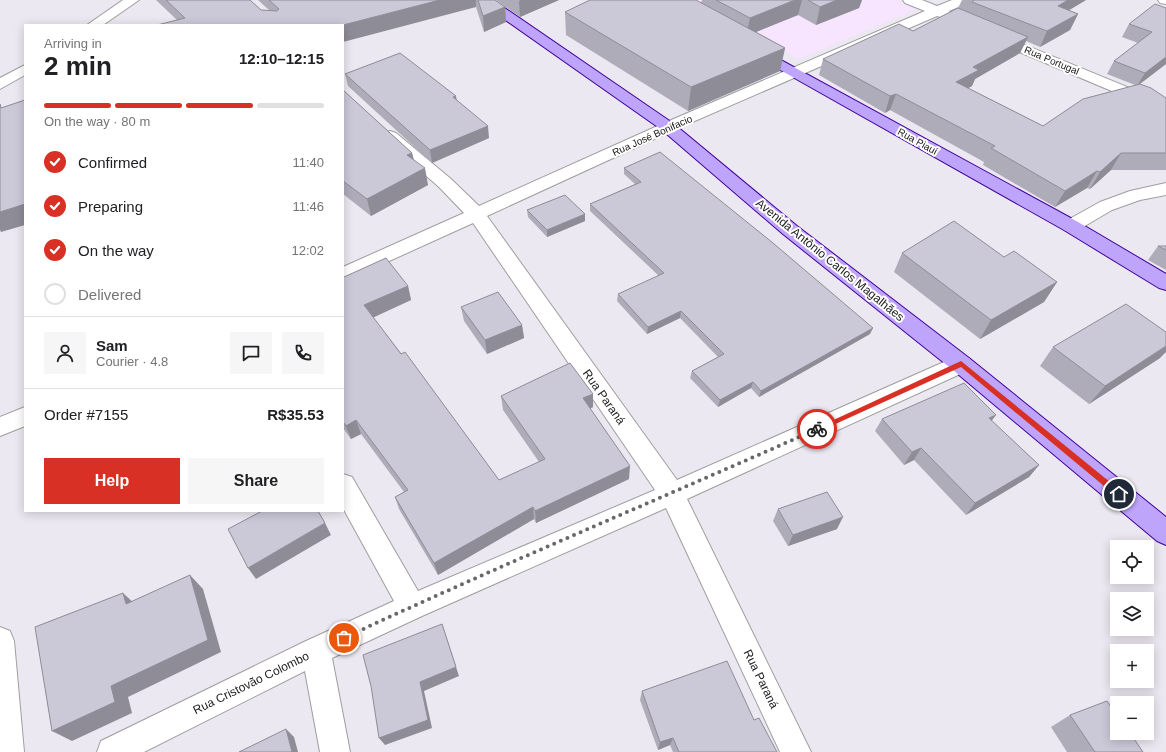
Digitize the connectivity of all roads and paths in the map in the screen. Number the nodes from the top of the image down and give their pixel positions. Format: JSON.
{"nodes":[{"id":1,"x":132,"y":0,"type":"edge"},
{"id":2,"x":484,"y":0,"type":"edge"},
{"id":3,"x":910,"y":0,"type":"edge"},
{"id":4,"x":963,"y":0,"type":"edge"},
{"id":5,"x":937,"y":12,"type":"junction"},
{"id":6,"x":958,"y":21,"type":"edge"},
{"id":7,"x":96,"y":24,"type":"edge"},
{"id":8,"x":980,"y":30,"type":"edge"},
{"id":9,"x":742,"y":42,"type":"edge"},
{"id":10,"x":24,"y":70,"type":"edge"},
{"id":11,"x":795,"y":72,"type":"junction"},
{"id":12,"x":0,"y":84,"type":"edge"},
{"id":13,"x":1166,"y":109,"type":"edge"},
{"id":14,"x":375,"y":124,"type":"edge"},
{"id":15,"x":668,"y":127,"type":"junction"},
{"id":16,"x":1166,"y":190,"type":"edge"},
{"id":17,"x":477,"y":215,"type":"junction"},
{"id":18,"x":1071,"y":226,"type":"junction"},
{"id":19,"x":344,"y":275,"type":"edge"},
{"id":20,"x":1166,"y":283,"type":"edge"},
{"id":21,"x":961,"y":364,"type":"junction"},
{"id":22,"x":24,"y":416,"type":"edge"},
{"id":23,"x":0,"y":427,"type":"edge"},
{"id":24,"x":344,"y":487,"type":"edge"},
{"id":25,"x":672,"y":494,"type":"junction"},
{"id":26,"x":1166,"y":533,"type":"edge"},
{"id":27,"x":412,"y":607,"type":"junction"},
{"id":28,"x":0,"y":641,"type":"edge"},
{"id":29,"x":316,"y":651,"type":"junction"},
{"id":30,"x":9,"y":752,"type":"edge"},
{"id":31,"x":112,"y":752,"type":"edge"},
{"id":32,"x":335,"y":752,"type":"edge"},
{"id":33,"x":796,"y":752,"type":"edge"}],
"edges":[{"from":1,"to":7,"type":"street"},
{"from":2,"to":15,"type":"main road","name":"Avenida Antônio Carlos Magalhães"},
{"from":3,"to":5,"type":"street"},
{"from":4,"to":5,"type":"street","name":"Rua José Bonifacio"},
{"from":5,"to":6,"type":"street"},
{"from":5,"to":11,"type":"street","name":"Rua José Bonifacio"},
{"from":8,"to":13,"type":"street","name":"Rua Portugal"},
{"from":9,"to":11,"type":"main road","name":"Rua Piauí"},
{"from":10,"to":12,"type":"street"},
{"from":11,"to":15,"type":"street","name":"Rua José Bonifacio"},
{"from":11,"to":18,"type":"main road","name":"Rua Piauí"},
{"from":14,"to":17,"type":"street","name":"Rua Paraná"},
{"from":15,"to":17,"type":"street","name":"Rua José Bonifacio"},
{"from":15,"to":21,"type":"main road","name":"Avenida Antônio Carlos Magalhães"},
{"from":16,"to":18,"type":"street"},
{"from":17,"to":19,"type":"street","name":"Rua José Bonifacio"},
{"from":17,"to":25,"type":"street","name":"Rua Paraná"},
{"from":18,"to":20,"type":"main road","name":"Rua Piauí"},
{"from":21,"to":25,"type":"street","name":"Rua Cristovão Colombo"},
{"from":21,"to":26,"type":"main road","name":"Avenida Antônio Carlos Magalhães"},
{"from":22,"to":23,"type":"street"},
{"from":24,"to":27,"type":"street"},
{"from":25,"to":27,"type":"street","name":"Rua Cristovão Colombo"},
{"from":25,"to":33,"type":"street","name":"Rua Paraná"},
{"from":27,"to":29,"type":"street","name":"Rua Cristovão Colombo"},
{"from":28,"to":30,"type":"street"},
{"from":29,"to":31,"type":"street","name":"Rua Cristovão Colombo"},
{"from":29,"to":32,"type":"street"}]}
